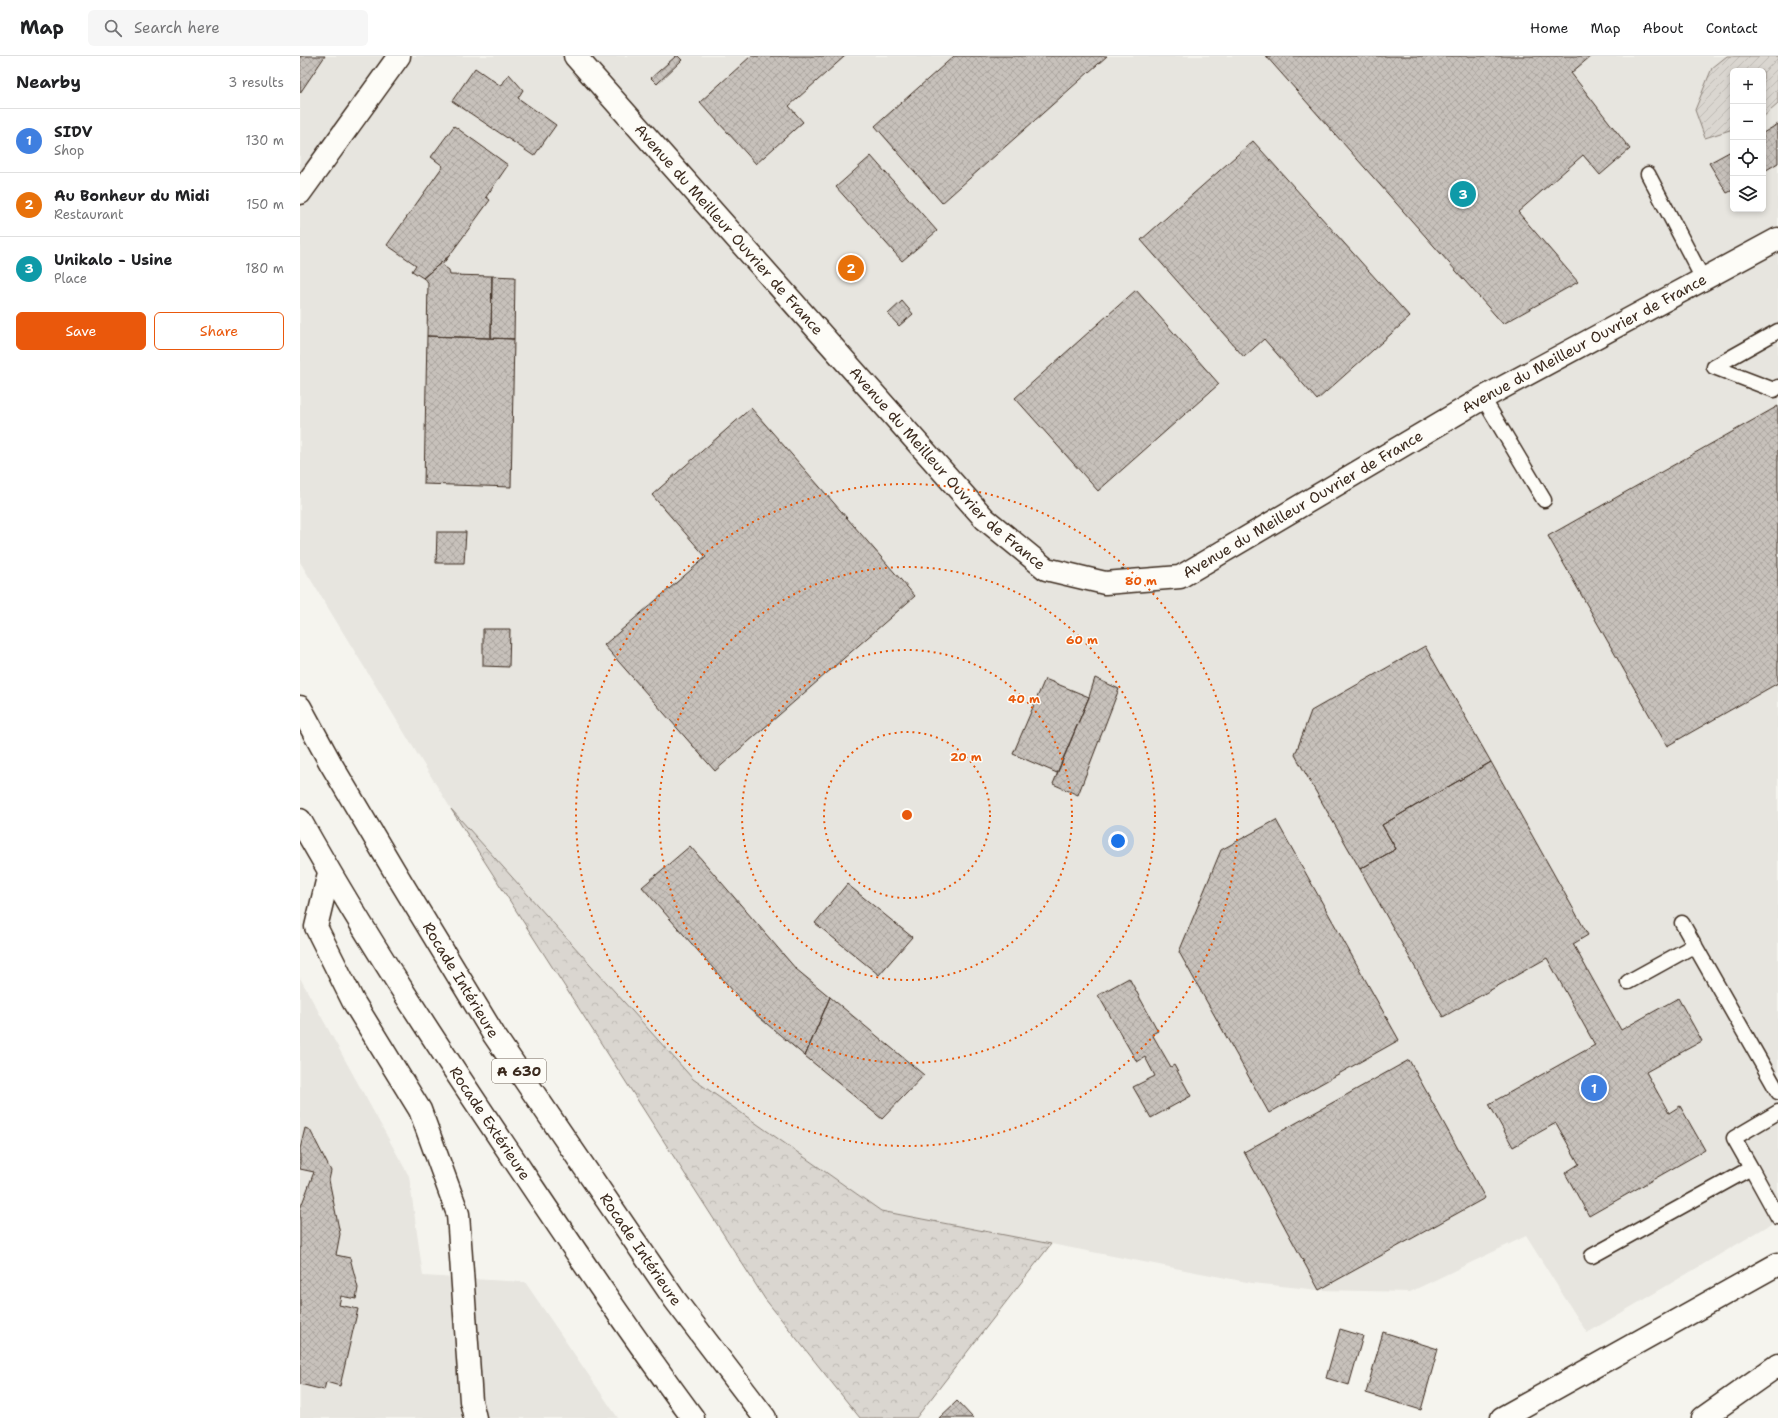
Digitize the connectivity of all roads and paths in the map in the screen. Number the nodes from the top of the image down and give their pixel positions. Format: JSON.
{"nodes":[{"id":1,"x":399,"y":56,"type":"edge"},
{"id":2,"x":575,"y":56,"type":"edge"},
{"id":3,"x":1648,"y":174,"type":"dead end"},
{"id":4,"x":300,"y":193,"type":"edge"},
{"id":5,"x":1778,"y":239,"type":"edge"},
{"id":6,"x":1703,"y":279,"type":"junction"},
{"id":7,"x":1778,"y":332,"type":"edge"},
{"id":8,"x":1778,"y":387,"type":"edge"},
{"id":9,"x":1483,"y":398,"type":"junction"},
{"id":10,"x":1544,"y":500,"type":"dead end"},
{"id":11,"x":300,"y":707,"type":"edge"},
{"id":12,"x":300,"y":820,"type":"edge"},
{"id":13,"x":329,"y":873,"type":"junction"},
{"id":14,"x":1682,"y":923,"type":"dead end"},
{"id":15,"x":1694,"y":945,"type":"junction"},
{"id":16,"x":1628,"y":982,"type":"dead end"},
{"id":17,"x":1778,"y":1092,"type":"edge"},
{"id":18,"x":1778,"y":1112,"type":"edge"},
{"id":19,"x":1751,"y":1168,"type":"junction"},
{"id":20,"x":1778,"y":1217,"type":"edge"},
{"id":21,"x":1592,"y":1256,"type":"dead end"},
{"id":22,"x":1778,"y":1264,"type":"edge"},
{"id":23,"x":1778,"y":1365,"type":"edge"},
{"id":24,"x":474,"y":1418,"type":"edge"},
{"id":25,"x":693,"y":1418,"type":"edge"},
{"id":26,"x":765,"y":1418,"type":"edge"},
{"id":27,"x":1502,"y":1418,"type":"edge"},
{"id":28,"x":1703,"y":1418,"type":"edge"}],
"edges":[{"from":1,"to":4,"type":"main road"},
{"from":2,"to":9,"type":"main road","name":"Avenue du Meilleur Ouvrier de France"},
{"from":3,"to":6,"type":"lane"},
{"from":5,"to":6,"type":"main road","name":"Avenue du Meilleur Ouvrier de France"},
{"from":6,"to":9,"type":"main road","name":"Avenue du Meilleur Ouvrier de France"},
{"from":7,"to":8,"type":"lane"},
{"from":9,"to":10,"type":"lane"},
{"from":11,"to":26,"type":"main road","name":"Rocade Intérieure","number":"A 630"},
{"from":12,"to":13,"type":"main road","name":"Rocade Extérieure"},
{"from":13,"to":24,"type":"main road"},
{"from":13,"to":25,"type":"main road","name":"Rocade Extérieure"},
{"from":14,"to":15,"type":"lane"},
{"from":15,"to":16,"type":"lane"},
{"from":15,"to":17,"type":"lane"},
{"from":18,"to":19,"type":"lane"},
{"from":19,"to":20,"type":"lane"},
{"from":19,"to":21,"type":"lane"},
{"from":22,"to":27,"type":"main road"},
{"from":23,"to":28,"type":"main road"}]}
